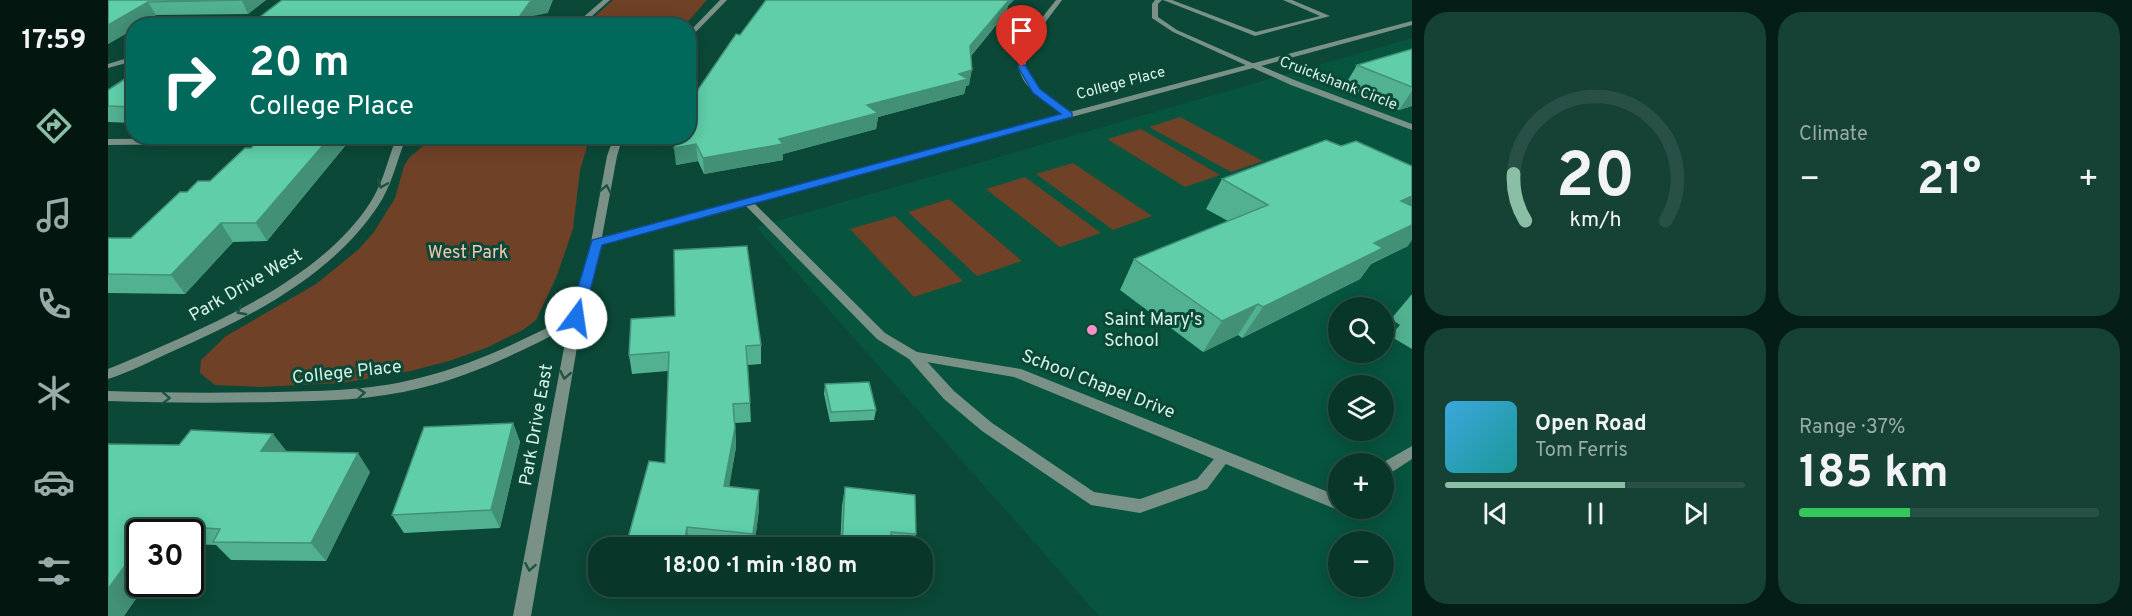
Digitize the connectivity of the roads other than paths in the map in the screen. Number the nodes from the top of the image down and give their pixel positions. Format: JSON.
{"nodes":[{"id":1,"x":607,"y":0,"type":"edge"},
{"id":2,"x":724,"y":0,"type":"edge"},
{"id":3,"x":1059,"y":0,"type":"edge"},
{"id":4,"x":1159,"y":0,"type":"edge"},
{"id":5,"x":1166,"y":0,"type":"edge"},
{"id":6,"x":1286,"y":0,"type":"edge"},
{"id":7,"x":274,"y":13,"type":"edge"},
{"id":8,"x":263,"y":18,"type":"edge"},
{"id":9,"x":586,"y":18,"type":"edge"},
{"id":10,"x":1412,"y":23,"type":"edge"},
{"id":11,"x":696,"y":30,"type":"edge"},
{"id":12,"x":126,"y":60,"type":"edge"},
{"id":13,"x":108,"y":66,"type":"edge"},
{"id":14,"x":1255,"y":66,"type":"junction"},
{"id":15,"x":1069,"y":115,"type":"junction"},
{"id":16,"x":1412,"y":127,"type":"edge"},
{"id":17,"x":108,"y":142,"type":"edge"},
{"id":18,"x":126,"y":142,"type":"edge"},
{"id":19,"x":403,"y":144,"type":"edge"},
{"id":20,"x":616,"y":144,"type":"edge"},
{"id":21,"x":749,"y":203,"type":"junction"},
{"id":22,"x":596,"y":242,"type":"junction"},
{"id":23,"x":576,"y":318,"type":"junction"},
{"id":24,"x":914,"y":356,"type":"junction"},
{"id":25,"x":108,"y":374,"type":"edge"},
{"id":26,"x":108,"y":396,"type":"edge"},
{"id":27,"x":1412,"y":452,"type":"edge"},
{"id":28,"x":1224,"y":457,"type":"junction"},
{"id":29,"x":1394,"y":462,"type":"edge"},
{"id":30,"x":1328,"y":499,"type":"edge"},
{"id":31,"x":522,"y":616,"type":"edge"}],
"edges":[{"from":1,"to":9,"type":"street"},
{"from":2,"to":11,"type":"street"},
{"from":3,"to":15,"type":"street"},
{"from":4,"to":14,"type":"street","name":"Cruickshank Circle"},
{"from":5,"to":6,"type":"street"},
{"from":7,"to":8,"type":"street"},
{"from":10,"to":14,"type":"street","name":"College Place"},
{"from":12,"to":13,"type":"street"},
{"from":14,"to":15,"type":"street","name":"College Place"},
{"from":14,"to":16,"type":"street","name":"Cruickshank Circle"},
{"from":15,"to":21,"type":"street","name":"College Place"},
{"from":17,"to":18,"type":"street"},
{"from":19,"to":25,"type":"street","name":"Park Drive West","one_way":true},
{"from":22,"to":20,"type":"street","name":"Park Drive East","one_way":true},
{"from":21,"to":22,"type":"street","name":"College Place"},
{"from":21,"to":24,"type":"street","name":"School Chapel Drive"},
{"from":22,"to":23,"type":"street","name":"Park Drive East"},
{"from":26,"to":23,"type":"street","name":"College Place","one_way":true},
{"from":23,"to":31,"type":"street","name":"Park Drive East","one_way":true},
{"from":24,"to":28,"type":"street","name":"School Chapel Drive"},
{"from":24,"to":28,"type":"street"},
{"from":27,"to":29,"type":"street"},
{"from":28,"to":30,"type":"street","name":"School Chapel Drive"}]}
